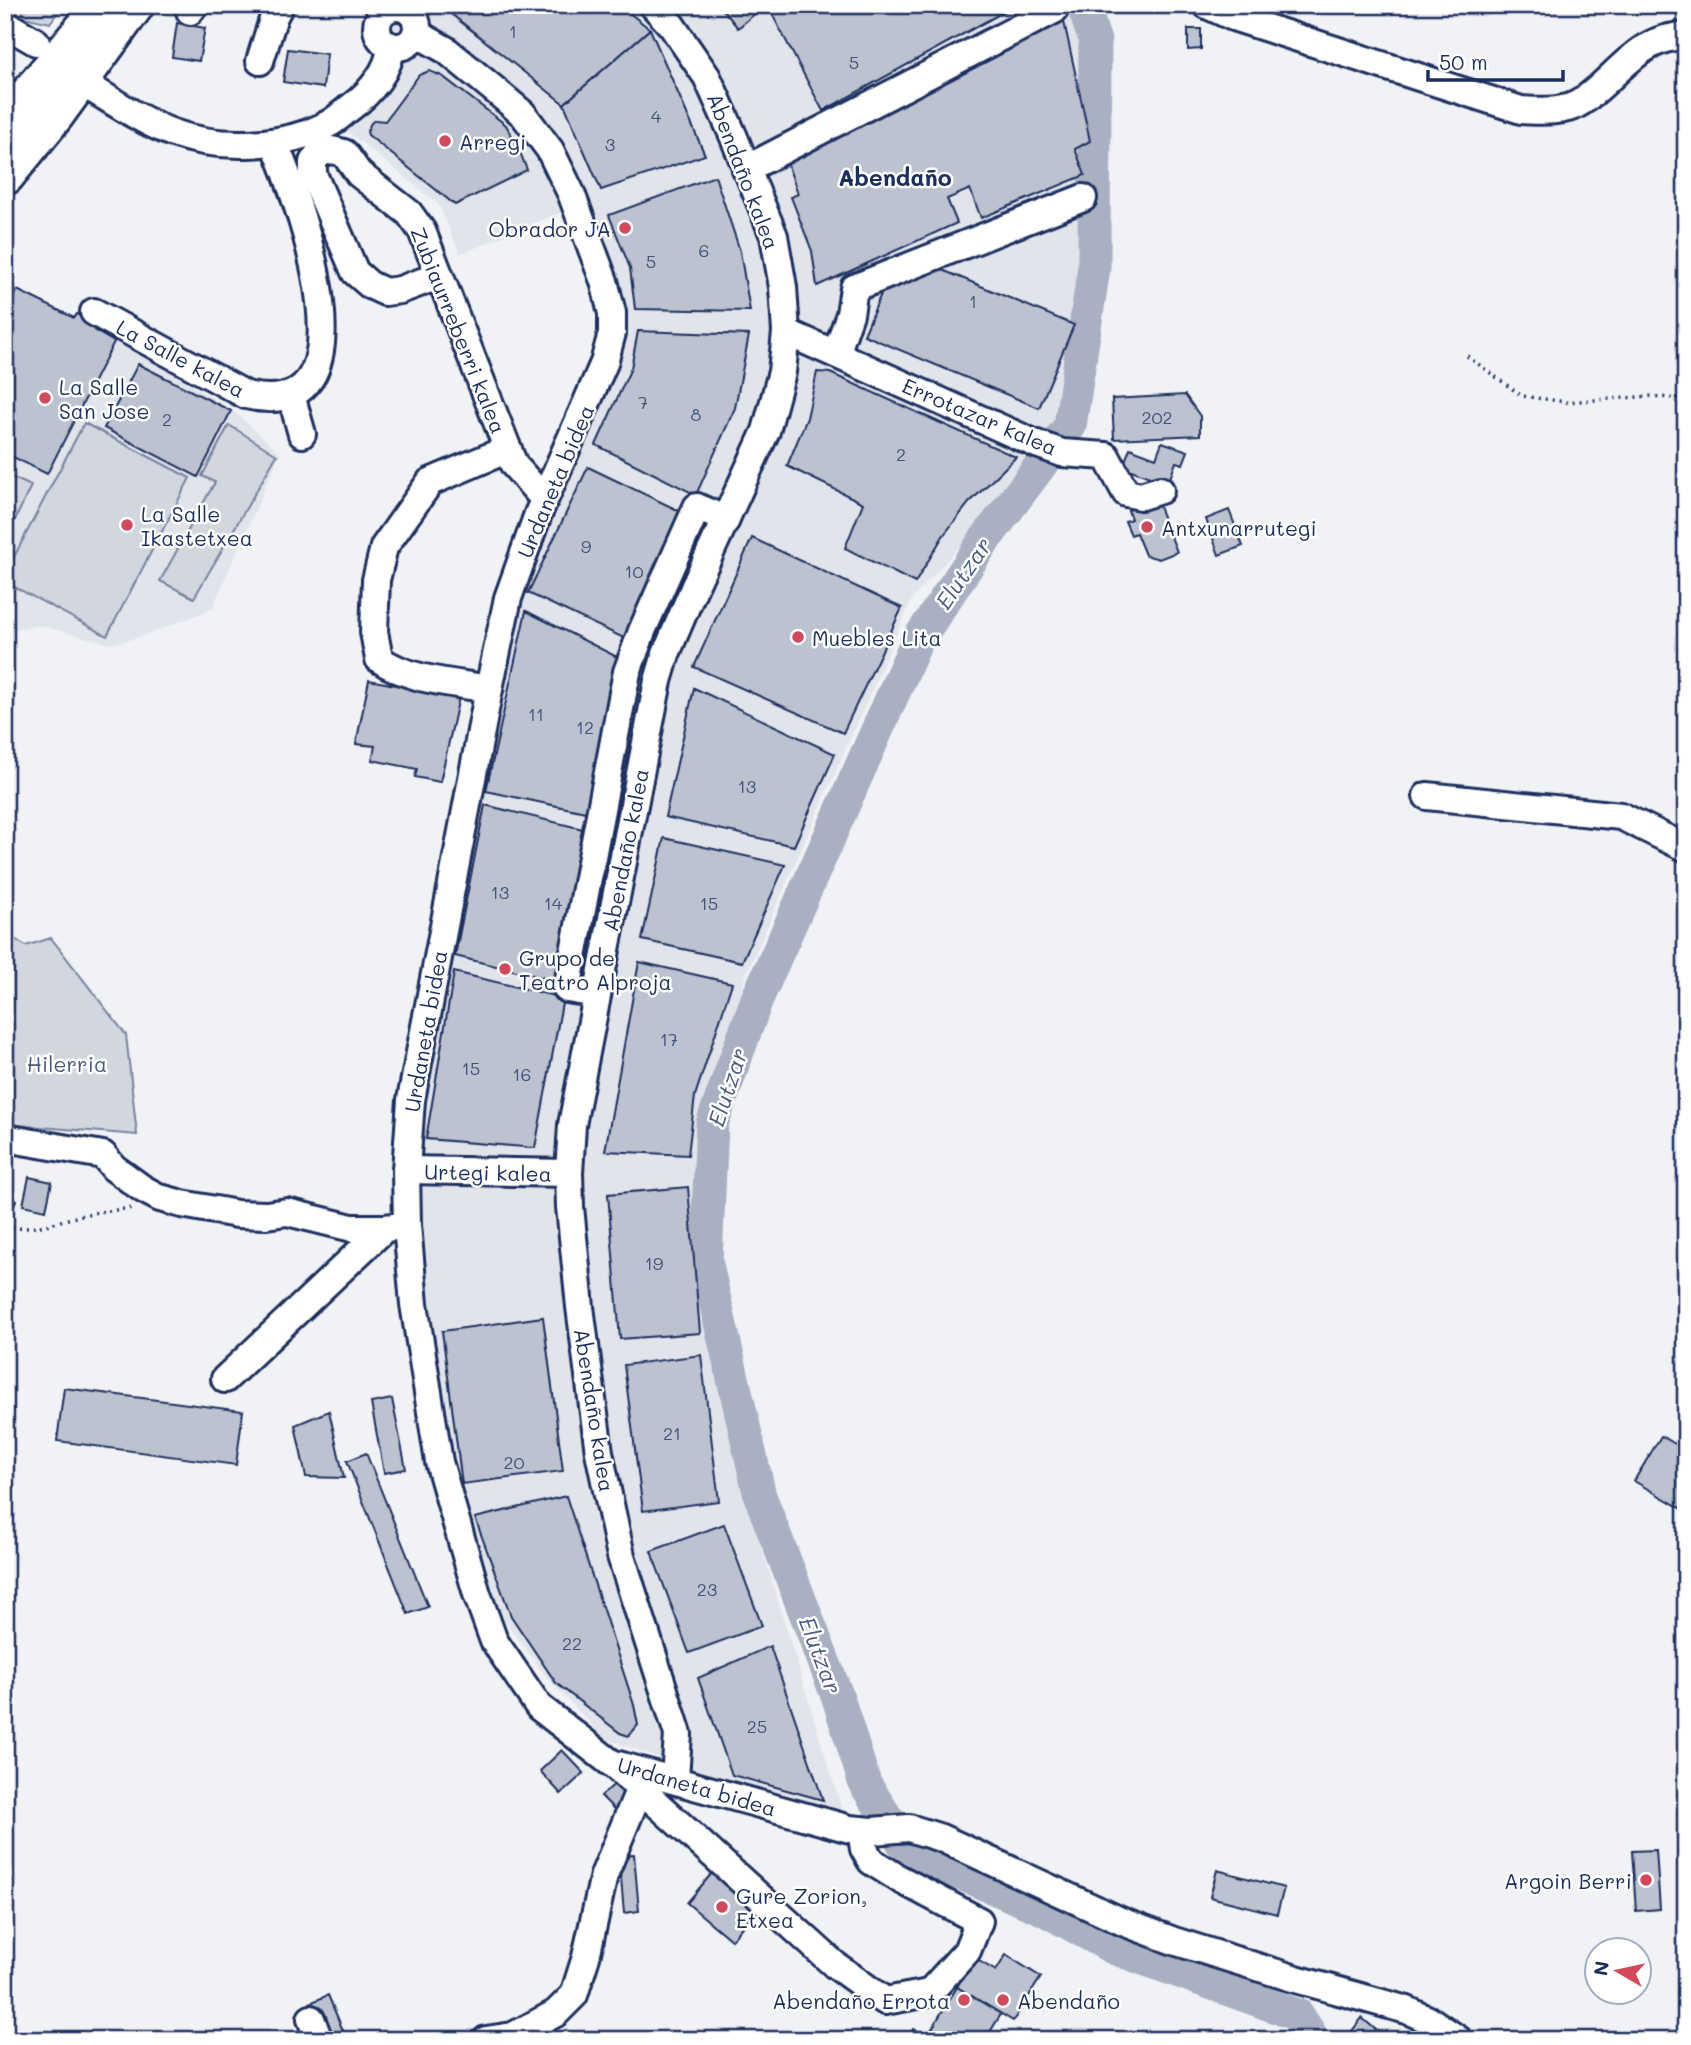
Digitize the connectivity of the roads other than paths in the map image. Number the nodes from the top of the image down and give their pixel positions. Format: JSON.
{"nodes":[{"id":1,"x":101,"y":5,"type":"edge"},
{"id":2,"x":134,"y":5,"type":"edge"},
{"id":3,"x":280,"y":5,"type":"edge"},
{"id":4,"x":653,"y":5,"type":"edge"},
{"id":5,"x":1207,"y":5,"type":"edge"},
{"id":6,"x":1054,"y":10,"type":"dead end"},
{"id":7,"x":403,"y":13,"type":"edge"},
{"id":8,"x":5,"y":24,"type":"edge"},
{"id":9,"x":1686,"y":36,"type":"edge"},
{"id":10,"x":36,"y":42,"type":"dead end"},
{"id":11,"x":260,"y":61,"type":"dead end"},
{"id":12,"x":89,"y":87,"type":"dead end"},
{"id":13,"x":5,"y":124,"type":"edge"},
{"id":14,"x":274,"y":142,"type":"junction"},
{"id":15,"x":747,"y":169,"type":"junction"},
{"id":16,"x":5,"y":175,"type":"edge"},
{"id":17,"x":1083,"y":198,"type":"dead end"},
{"id":18,"x":438,"y":276,"type":"junction"},
{"id":19,"x":94,"y":312,"type":"dead end"},
{"id":20,"x":786,"y":332,"type":"junction"},
{"id":21,"x":836,"y":354,"type":"junction"},
{"id":22,"x":291,"y":395,"type":"junction"},
{"id":23,"x":302,"y":434,"type":"dead end"},
{"id":24,"x":508,"y":449,"type":"junction"},
{"id":25,"x":1160,"y":491,"type":"dead end"},
{"id":26,"x":544,"y":499,"type":"junction"},
{"id":27,"x":489,"y":689,"type":"junction"},
{"id":28,"x":1427,"y":796,"type":"dead end"},
{"id":29,"x":1686,"y":848,"type":"edge"},
{"id":30,"x":5,"y":1138,"type":"edge"},
{"id":31,"x":406,"y":1170,"type":"junction"},
{"id":32,"x":569,"y":1173,"type":"junction"},
{"id":33,"x":396,"y":1226,"type":"junction"},
{"id":34,"x":225,"y":1379,"type":"dead end"},
{"id":35,"x":611,"y":1763,"type":"junction"},
{"id":36,"x":675,"y":1779,"type":"junction"},
{"id":37,"x":640,"y":1788,"type":"junction"},
{"id":38,"x":867,"y":1830,"type":"junction"},
{"id":39,"x":485,"y":2040,"type":"edge"},
{"id":40,"x":1460,"y":2040,"type":"edge"}],
"edges":[{"from":1,"to":13,"type":"highway"},
{"from":2,"to":16,"type":"highway"},
{"from":3,"to":11,"type":"street"},
{"from":4,"to":15,"type":"street","name":"Abendaño kalea"},
{"from":5,"to":9,"type":"street"},
{"from":6,"to":15,"type":"street"},
{"from":7,"to":14,"type":"street"},
{"from":7,"to":26,"type":"street","name":"Urdaneta bidea"},
{"from":8,"to":10,"type":"street"},
{"from":12,"to":14,"type":"street"},
{"from":14,"to":22,"type":"street"},
{"from":15,"to":20,"type":"street","name":"Abendaño kalea"},
{"from":17,"to":21,"type":"street"},
{"from":18,"to":18,"type":"street","name":"Zubiaurreberri kalea"},
{"from":18,"to":24,"type":"street","name":"Zubiaurreberri kalea"},
{"from":19,"to":22,"type":"street","name":"La Salle kalea"},
{"from":20,"to":21,"type":"street","name":"Errotazar kalea"},
{"from":20,"to":32,"type":"street","name":"Abendaño kalea"},
{"from":21,"to":25,"type":"street","name":"Errotazar kalea"},
{"from":22,"to":23,"type":"street"},
{"from":24,"to":26,"type":"street","name":"Zubiaurreberri kalea"},
{"from":24,"to":27,"type":"street"},
{"from":26,"to":27,"type":"street","name":"Urdaneta bidea"},
{"from":27,"to":31,"type":"street","name":"Urdaneta bidea"},
{"from":28,"to":29,"type":"street"},
{"from":30,"to":33,"type":"street"},
{"from":31,"to":32,"type":"street","name":"Urtegi kalea"},
{"from":31,"to":33,"type":"street","name":"Urdaneta bidea"},
{"from":32,"to":36,"type":"street","name":"Abendaño kalea"},
{"from":33,"to":34,"type":"street"},
{"from":33,"to":35,"type":"street","name":"Urdaneta bidea"},
{"from":35,"to":36,"type":"street","name":"Urdaneta bidea"},
{"from":35,"to":37,"type":"street"},
{"from":36,"to":38,"type":"street","name":"Urdaneta bidea"},
{"from":37,"to":38,"type":"street"},
{"from":37,"to":39,"type":"street"},
{"from":38,"to":40,"type":"street","name":"Urdaneta bidea"}]}
